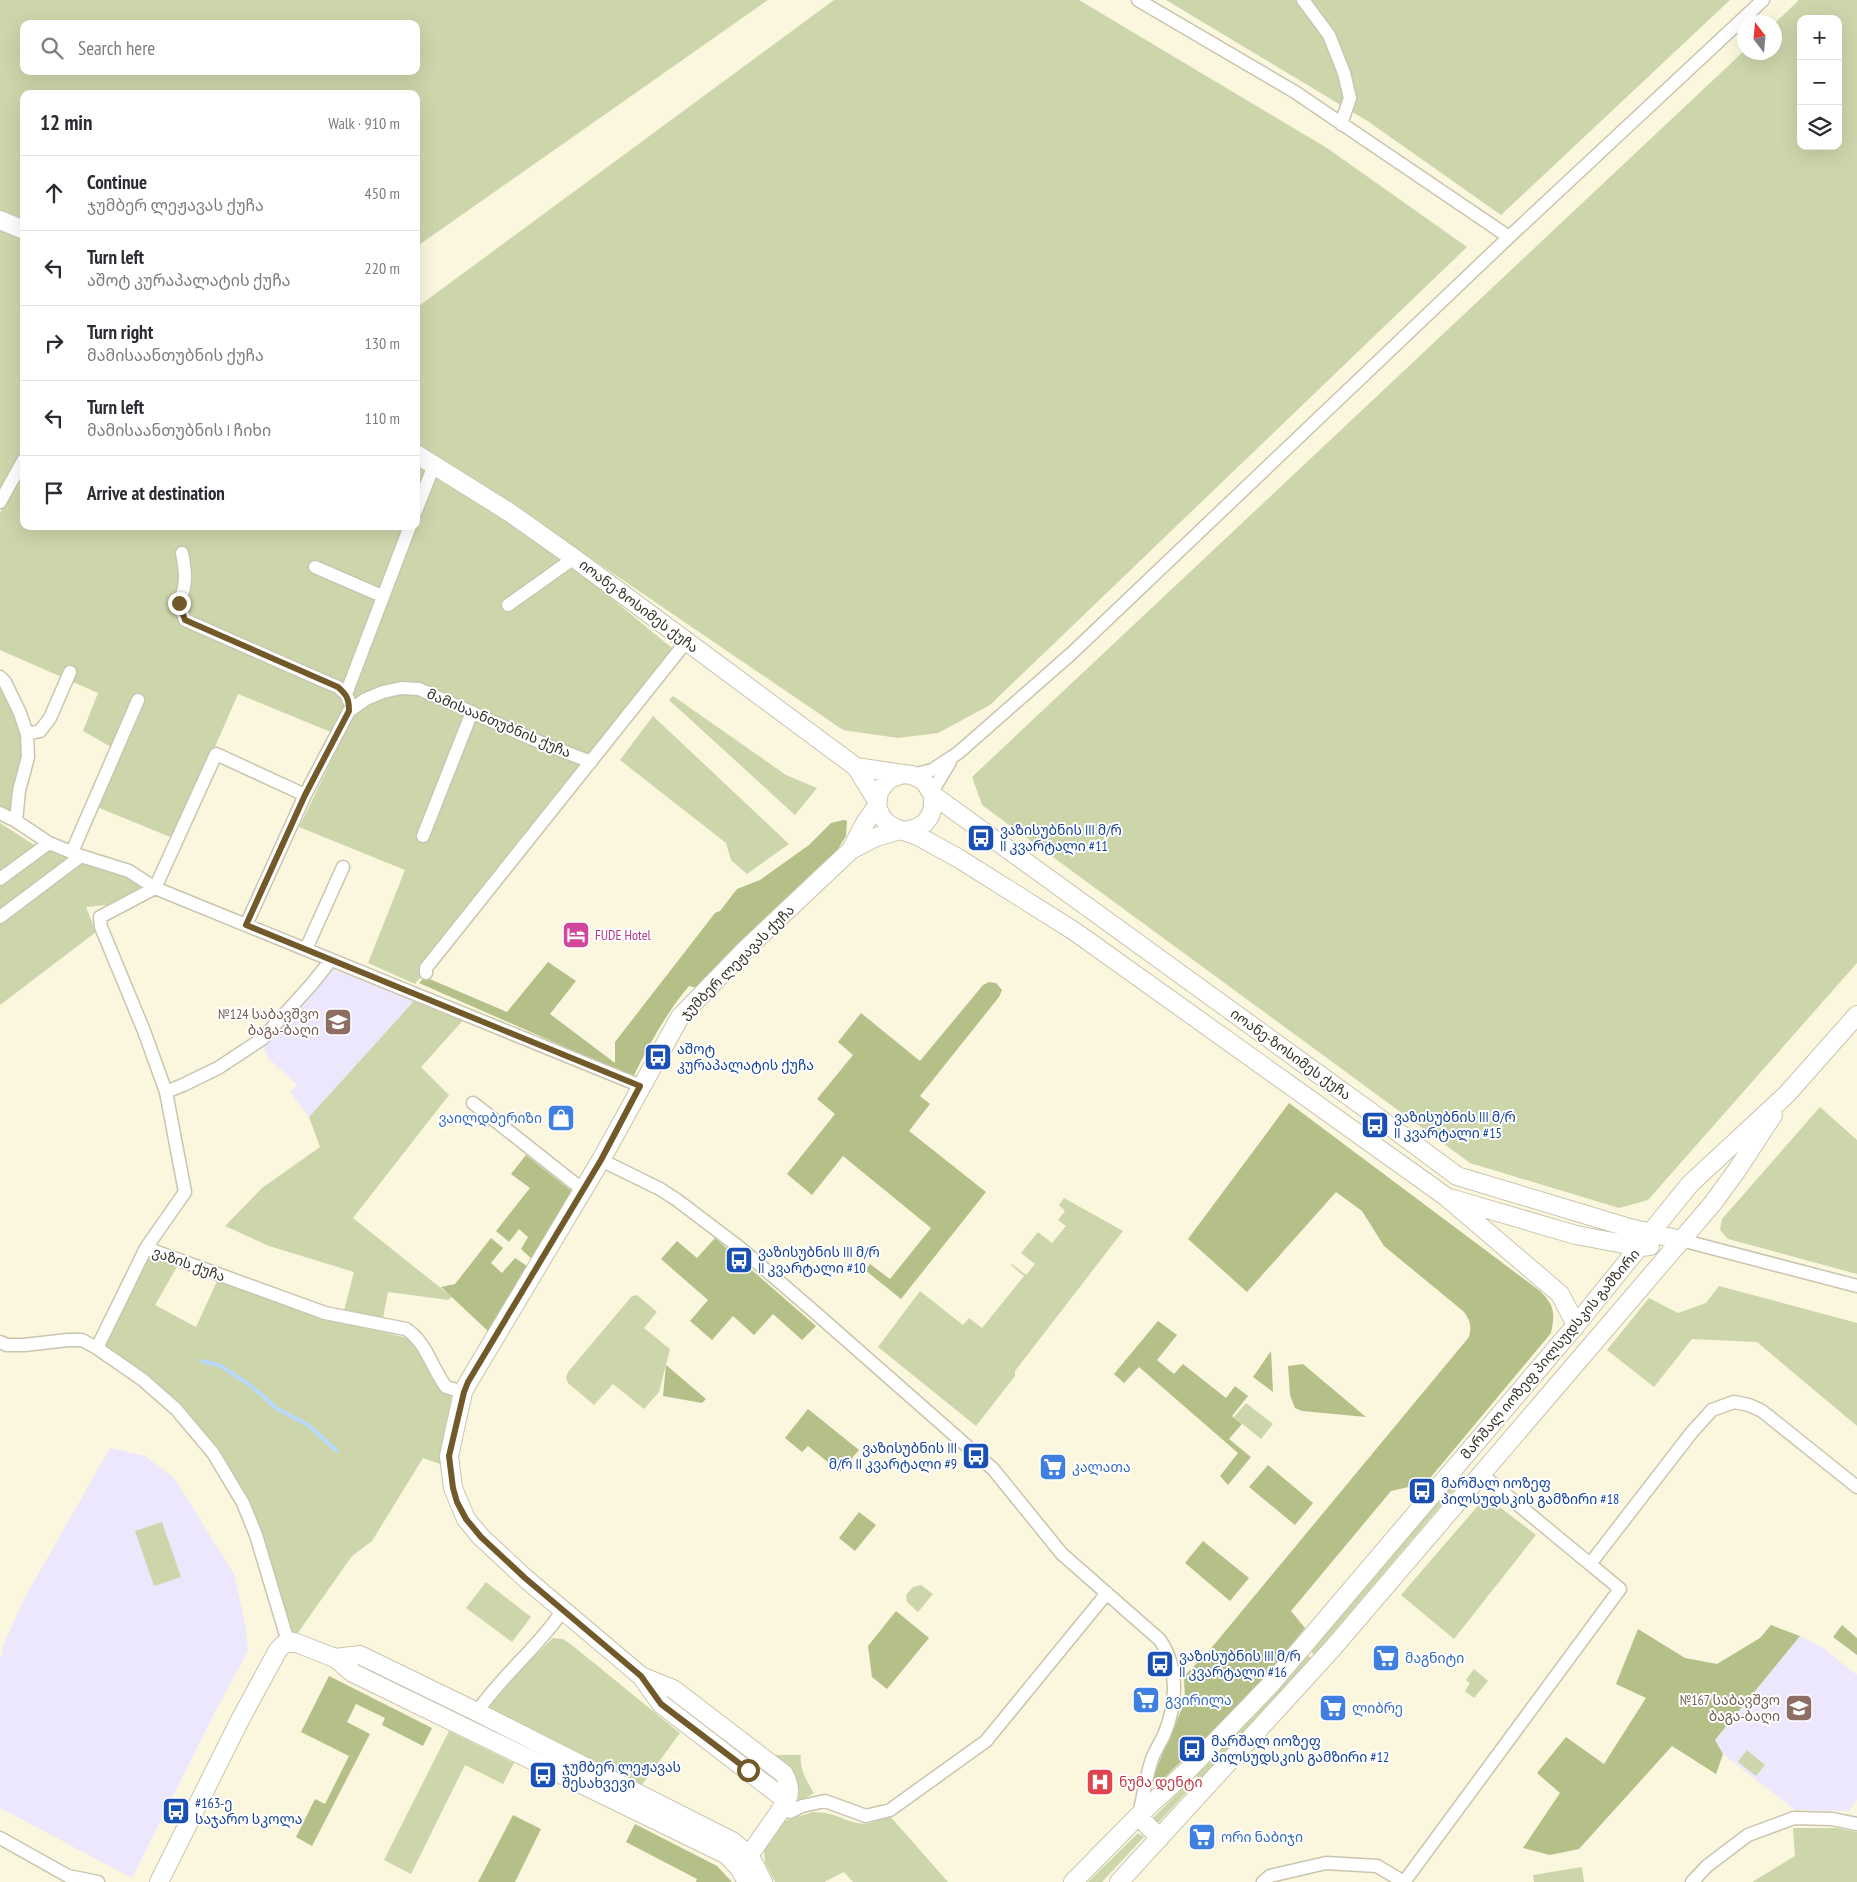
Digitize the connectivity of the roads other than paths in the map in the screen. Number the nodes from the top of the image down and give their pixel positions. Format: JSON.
{"nodes":[{"id":1,"x":1138,"y":0,"type":"edge"},
{"id":2,"x":1303,"y":0,"type":"edge"},
{"id":3,"x":1763,"y":0,"type":"edge"},
{"id":4,"x":1341,"y":124,"type":"junction"},
{"id":5,"x":1,"y":222,"type":"edge"},
{"id":6,"x":20,"y":229,"type":"edge"},
{"id":7,"x":1509,"y":237,"type":"junction"},
{"id":8,"x":420,"y":456,"type":"edge"},
{"id":9,"x":434,"y":465,"type":"junction"},
{"id":10,"x":20,"y":466,"type":"edge"},
{"id":11,"x":420,"y":501,"type":"edge"},
{"id":12,"x":0,"y":502,"type":"edge"},
{"id":13,"x":408,"y":530,"type":"edge"},
{"id":14,"x":182,"y":553,"type":"dead end"},
{"id":15,"x":574,"y":558,"type":"junction"},
{"id":16,"x":315,"y":566,"type":"dead end"},
{"id":17,"x":382,"y":596,"type":"junction"},
{"id":18,"x":508,"y":605,"type":"dead end"},
{"id":19,"x":686,"y":642,"type":"junction"},
{"id":20,"x":70,"y":672,"type":"dead end"},
{"id":21,"x":0,"y":677,"type":"edge"},
{"id":22,"x":346,"y":694,"type":"junction"},
{"id":23,"x":138,"y":700,"type":"dead end"},
{"id":24,"x":349,"y":711,"type":"junction"},
{"id":25,"x":472,"y":712,"type":"junction"},
{"id":26,"x":26,"y":734,"type":"junction"},
{"id":27,"x":958,"y":753,"type":"junction"},
{"id":28,"x":591,"y":762,"type":"junction"},
{"id":29,"x":856,"y":767,"type":"junction"},
{"id":30,"x":908,"y":774,"type":"junction"},
{"id":31,"x":932,"y":793,"type":"junction"},
{"id":32,"x":305,"y":795,"type":"junction"},
{"id":33,"x":877,"y":804,"type":"junction"},
{"id":34,"x":0,"y":813,"type":"edge"},
{"id":35,"x":16,"y":821,"type":"junction"},
{"id":36,"x":902,"y":830,"type":"junction"},
{"id":37,"x":423,"y":836,"type":"dead end"},
{"id":38,"x":49,"y":843,"type":"junction"},
{"id":39,"x":851,"y":850,"type":"junction"},
{"id":40,"x":76,"y":854,"type":"junction"},
{"id":41,"x":343,"y":867,"type":"dead end"},
{"id":42,"x":0,"y":880,"type":"edge"},
{"id":43,"x":155,"y":888,"type":"junction"},
{"id":44,"x":0,"y":917,"type":"edge"},
{"id":45,"x":246,"y":925,"type":"junction"},
{"id":46,"x":306,"y":949,"type":"junction"},
{"id":47,"x":331,"y":960,"type":"junction"},
{"id":48,"x":426,"y":973,"type":"dead end"},
{"id":49,"x":1857,"y":1015,"type":"edge"},
{"id":50,"x":640,"y":1086,"type":"junction"},
{"id":51,"x":166,"y":1092,"type":"junction"},
{"id":52,"x":1787,"y":1094,"type":"junction"},
{"id":53,"x":473,"y":1103,"type":"dead end"},
{"id":54,"x":601,"y":1160,"type":"junction"},
{"id":55,"x":1444,"y":1167,"type":"junction"},
{"id":56,"x":1430,"y":1186,"type":"junction"},
{"id":57,"x":583,"y":1190,"type":"junction"},
{"id":58,"x":1445,"y":1196,"type":"junction"},
{"id":59,"x":1652,"y":1233,"type":"junction"},
{"id":60,"x":1681,"y":1240,"type":"junction"},
{"id":61,"x":1640,"y":1247,"type":"junction"},
{"id":62,"x":146,"y":1248,"type":"junction"},
{"id":63,"x":1857,"y":1286,"type":"edge"},
{"id":64,"x":1576,"y":1326,"type":"junction"},
{"id":65,"x":0,"y":1342,"type":"edge"},
{"id":66,"x":97,"y":1348,"type":"junction"},
{"id":67,"x":464,"y":1392,"type":"junction"},
{"id":68,"x":1463,"y":1458,"type":"junction"},
{"id":69,"x":1481,"y":1474,"type":"junction"},
{"id":70,"x":1857,"y":1487,"type":"edge"},
{"id":71,"x":1590,"y":1564,"type":"junction"},
{"id":72,"x":1107,"y":1593,"type":"junction"},
{"id":73,"x":563,"y":1610,"type":"junction"},
{"id":74,"x":294,"y":1642,"type":"junction"},
{"id":75,"x":335,"y":1658,"type":"junction"},
{"id":76,"x":483,"y":1715,"type":"junction"},
{"id":77,"x":481,"y":1736,"type":"junction"},
{"id":78,"x":562,"y":1756,"type":"junction"},
{"id":79,"x":554,"y":1772,"type":"junction"},
{"id":80,"x":632,"y":1800,"type":"junction"},
{"id":81,"x":784,"y":1805,"type":"junction"},
{"id":82,"x":1138,"y":1816,"type":"junction"},
{"id":83,"x":1857,"y":1824,"type":"edge"},
{"id":84,"x":0,"y":1838,"type":"edge"},
{"id":85,"x":1160,"y":1838,"type":"junction"},
{"id":86,"x":745,"y":1869,"type":"edge"},
{"id":87,"x":156,"y":1880,"type":"edge"},
{"id":88,"x":98,"y":1882,"type":"edge"},
{"id":89,"x":762,"y":1882,"type":"edge"},
{"id":90,"x":1073,"y":1882,"type":"edge"},
{"id":91,"x":1119,"y":1882,"type":"edge"},
{"id":92,"x":1263,"y":1882,"type":"edge"},
{"id":93,"x":1404,"y":1882,"type":"edge"},
{"id":94,"x":1692,"y":1882,"type":"edge"}],
"edges":[{"from":1,"to":4,"type":"street"},
{"from":2,"to":4,"type":"street"},
{"from":3,"to":7,"type":"street"},
{"from":4,"to":7,"type":"street"},
{"from":5,"to":6,"type":"street"},
{"from":7,"to":27,"type":"street"},
{"from":8,"to":9,"type":"street","name":"იოანე-ზოსიმეს ქუჩა"},
{"from":9,"to":11,"type":"street"},
{"from":9,"to":15,"type":"street","name":"იოანე-ზოსიმეს ქუჩა"},
{"from":10,"to":12,"type":"street"},
{"from":13,"to":17,"type":"street"},
{"from":14,"to":22,"type":"street"},
{"from":15,"to":18,"type":"street"},
{"from":15,"to":19,"type":"street","name":"იოანე-ზოსიმეს ქუჩა"},
{"from":16,"to":17,"type":"street"},
{"from":17,"to":22,"type":"street"},
{"from":19,"to":28,"type":"street","name":"მამისაანთუბნის ქუჩა"},
{"from":19,"to":29,"type":"street","name":"იოანე-ზოსიმეს ქუჩა"},
{"from":20,"to":26,"type":"street"},
{"from":21,"to":26,"type":"street"},
{"from":22,"to":24,"type":"street"},
{"from":23,"to":40,"type":"street"},
{"from":24,"to":25,"type":"street","name":"მამისაანთუბნის ქუჩა"},
{"from":24,"to":32,"type":"street"},
{"from":25,"to":28,"type":"street","name":"მამისაანთუბნის ქუჩა"},
{"from":25,"to":37,"type":"street"},
{"from":26,"to":35,"type":"street"},
{"from":27,"to":30,"type":"street"},
{"from":27,"to":31,"type":"street"},
{"from":28,"to":48,"type":"street","name":"მამისაანთუბნის ქუჩა"},
{"from":29,"to":30,"type":"street","name":"იოანე-ზოსიმეს ქუჩა"},
{"from":29,"to":33,"type":"street","name":"იოანე-ზოსიმეს ქუჩა"},
{"from":30,"to":31,"type":"street"},
{"from":30,"to":33,"type":"street"},
{"from":31,"to":36,"type":"street"},
{"from":31,"to":55,"type":"street","name":"იოანე-ზოსიმეს ქუჩა"},
{"from":32,"to":43,"type":"street"},
{"from":32,"to":45,"type":"street"},
{"from":33,"to":36,"type":"street"},
{"from":33,"to":39,"type":"street","name":"ჯუმბერ ლეჟავას ქუჩა"},
{"from":34,"to":35,"type":"street"},
{"from":35,"to":38,"type":"street"},
{"from":36,"to":39,"type":"street","name":"ჯუმბერ ლეჟავას ქუჩა"},
{"from":36,"to":56,"type":"street","name":"იოანე-ზოსიმეს ქუჩა"},
{"from":38,"to":40,"type":"street"},
{"from":38,"to":42,"type":"street"},
{"from":39,"to":50,"type":"street","name":"ჯუმბერ ლეჟავას ქუჩა"},
{"from":40,"to":43,"type":"street"},
{"from":40,"to":44,"type":"street"},
{"from":41,"to":46,"type":"street"},
{"from":43,"to":45,"type":"street"},
{"from":43,"to":51,"type":"street","name":"ვაზის ქუჩა"},
{"from":45,"to":46,"type":"street"},
{"from":46,"to":47,"type":"street"},
{"from":47,"to":50,"type":"street"},
{"from":47,"to":51,"type":"street"},
{"from":49,"to":52,"type":"street","name":"მარშალ იოზეფ პილსუდსკის გამზირი"},
{"from":50,"to":54,"type":"street","name":"ჯუმბერ ლეჟავას ქუჩა"},
{"from":51,"to":62,"type":"street","name":"ვაზის ქუჩა"},
{"from":52,"to":59,"type":"street","name":"მარშალ იოზეფ პილსუდსკის გამზირი"},
{"from":52,"to":60,"type":"street","name":"მარშალ იოზეფ პილსუდსკის გამზირი"},
{"from":53,"to":57,"type":"street"},
{"from":54,"to":57,"type":"street","name":"ჯუმბერ ლეჟავას ქუჩა"},
{"from":54,"to":72,"type":"street"},
{"from":55,"to":56,"type":"street"},
{"from":55,"to":59,"type":"street","name":"იოანე-ზოსიმეს ქუჩა"},
{"from":56,"to":58,"type":"street","name":"იოანე-ზოსიმეს ქუჩა"},
{"from":57,"to":67,"type":"street","name":"ჯუმბერ ლეჟავას ქუჩა"},
{"from":58,"to":61,"type":"street","name":"იოანე-ზოსიმეს ქუჩა"},
{"from":58,"to":64,"type":"street","name":"იოანე-ზოსიმეს ქუჩა"},
{"from":59,"to":60,"type":"street","name":"იოანე-ზოსიმეს ქუჩა"},
{"from":59,"to":61,"type":"street","name":"მარშალ იოზეფ პილსუდსკის გამზირი"},
{"from":60,"to":61,"type":"street","name":"იოანე-ზოსიმეს ქუჩა"},
{"from":60,"to":63,"type":"street"},
{"from":60,"to":69,"type":"street","name":"მარშალ იოზეფ პილსუდსკის გამზირი"},
{"from":61,"to":64,"type":"street","name":"მარშალ იოზეფ პილსუდსკის გამზირი"},
{"from":62,"to":66,"type":"street"},
{"from":62,"to":67,"type":"street","name":"ვაზის ქუჩა"},
{"from":64,"to":68,"type":"street","name":"მარშალ იოზეფ პილსუდსკის გამზირი"},
{"from":65,"to":66,"type":"street"},
{"from":66,"to":74,"type":"street"},
{"from":67,"to":73,"type":"street","name":"ჯუმბერ ლეჟავას ქუჩა"},
{"from":68,"to":69,"type":"street"},
{"from":68,"to":82,"type":"street","name":"მარშალ იოზეფ პილსუდსკის გამზირი"},
{"from":69,"to":71,"type":"street"},
{"from":69,"to":85,"type":"street","name":"მარშალ იოზეფ პილსუდსკის გამზირი"},
{"from":70,"to":71,"type":"street"},
{"from":71,"to":93,"type":"street"},
{"from":72,"to":81,"type":"street"},
{"from":72,"to":82,"type":"street"},
{"from":73,"to":76,"type":"street"},
{"from":73,"to":81,"type":"street","name":"ჯუმბერ ლეჟავას ქუჩა"},
{"from":74,"to":75,"type":"street"},
{"from":74,"to":87,"type":"street"},
{"from":75,"to":76,"type":"street"},
{"from":75,"to":77,"type":"street"},
{"from":76,"to":77,"type":"street"},
{"from":76,"to":78,"type":"street"},
{"from":77,"to":79,"type":"street"},
{"from":78,"to":79,"type":"street"},
{"from":78,"to":80,"type":"street"},
{"from":79,"to":80,"type":"street"},
{"from":80,"to":86,"type":"street"},
{"from":81,"to":86,"type":"street"},
{"from":82,"to":85,"type":"street"},
{"from":82,"to":90,"type":"street","name":"მარშალ იოზეფ პილსუდსკის გამზირი"},
{"from":83,"to":94,"type":"street"},
{"from":84,"to":88,"type":"street"},
{"from":85,"to":91,"type":"street","name":"მარშალ იოზეფ პილსუდსკის გამზირი"},
{"from":86,"to":89,"type":"street"},
{"from":92,"to":93,"type":"street"}]}
